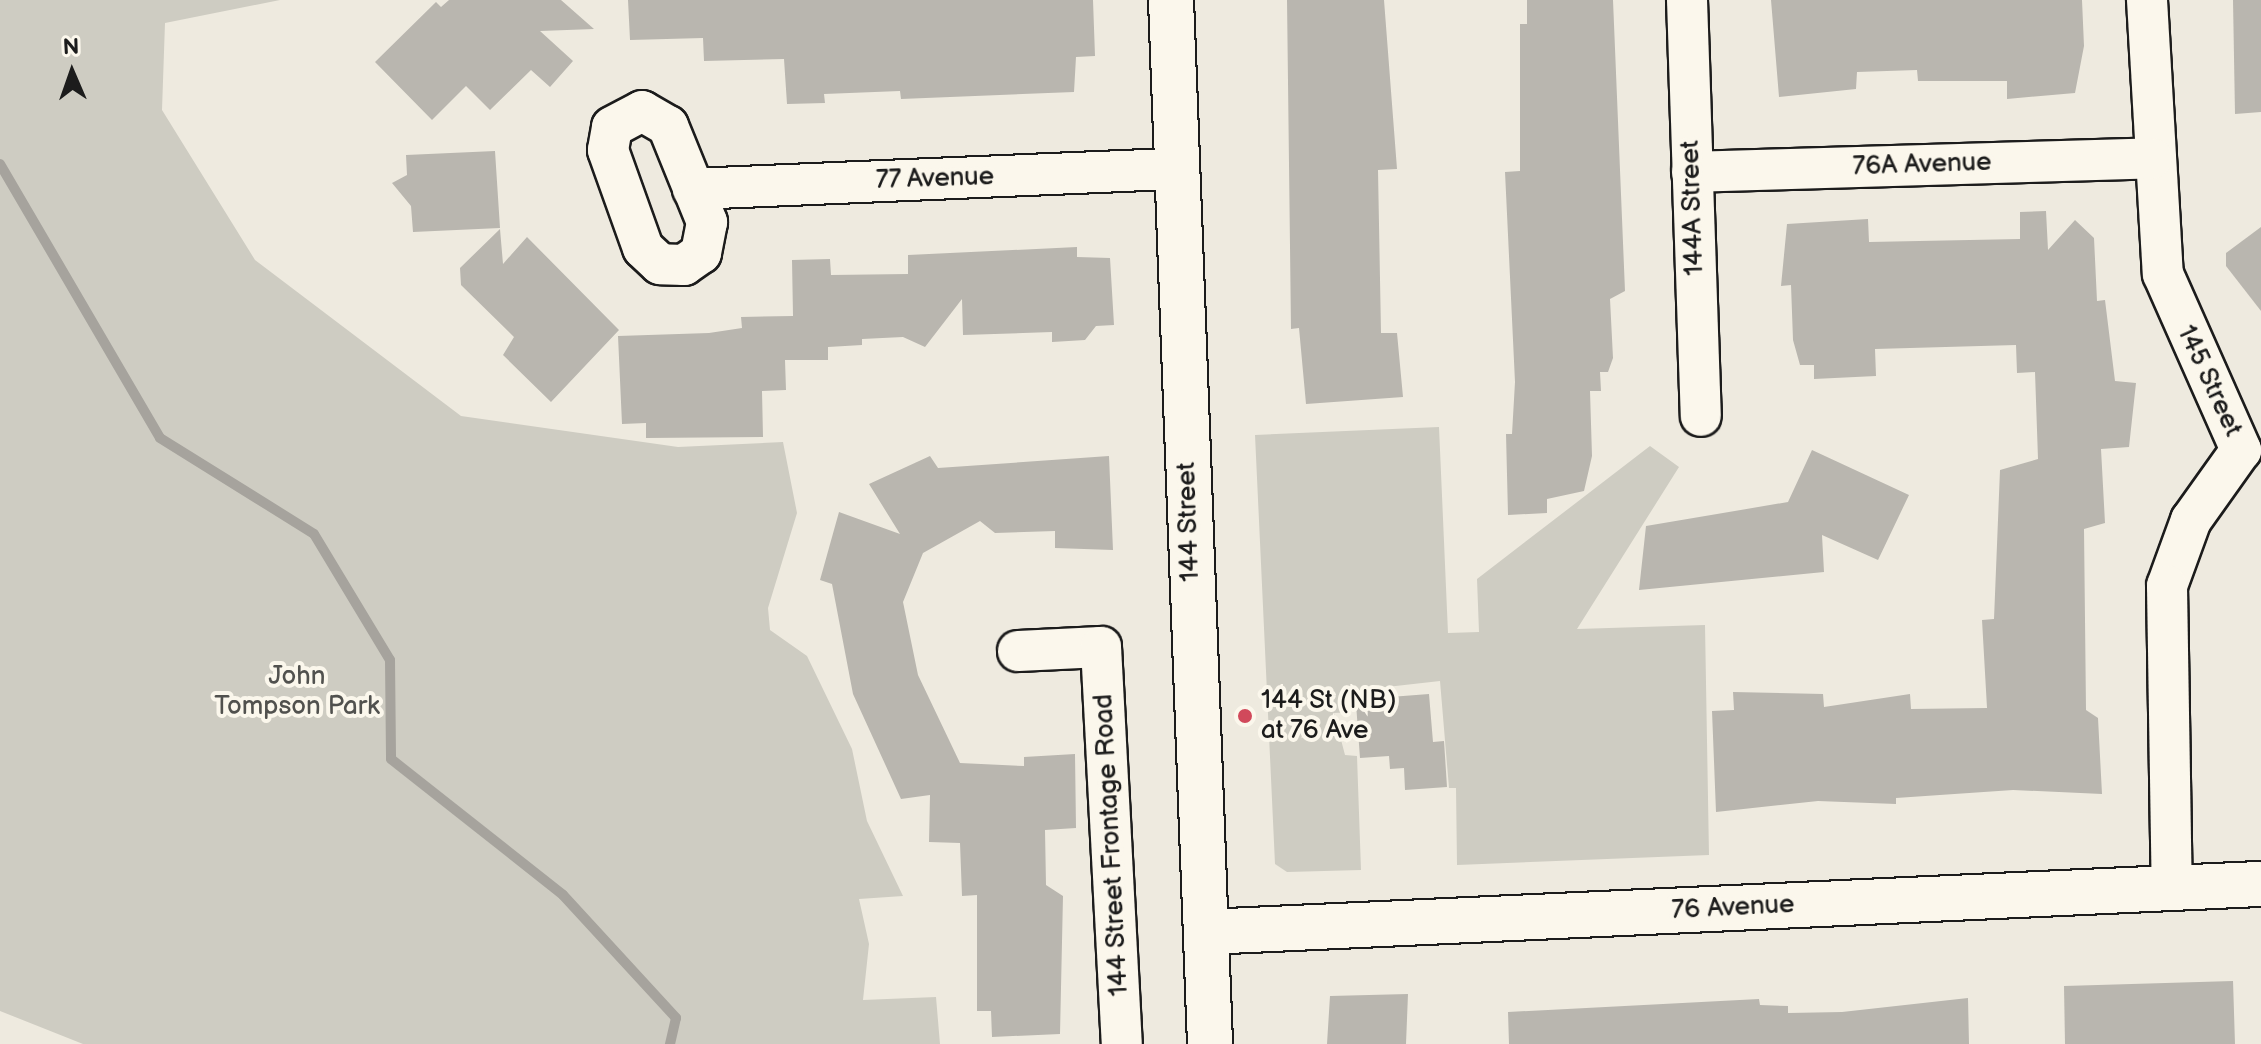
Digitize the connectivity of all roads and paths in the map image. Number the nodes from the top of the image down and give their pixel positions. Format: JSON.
{"nodes":[{"id":1,"x":1171,"y":0,"type":"edge"},
{"id":2,"x":1687,"y":0,"type":"edge"},
{"id":3,"x":2147,"y":0,"type":"edge"},
{"id":4,"x":2152,"y":158,"type":"junction"},
{"id":5,"x":1177,"y":169,"type":"junction"},
{"id":6,"x":1692,"y":172,"type":"junction"},
{"id":7,"x":693,"y":189,"type":"dead end"},
{"id":8,"x":1701,"y":416,"type":"dead end"},
{"id":9,"x":2251,"y":443,"type":"edge"},
{"id":10,"x":1018,"y":651,"type":"dead end"},
{"id":11,"x":2261,"y":884,"type":"edge"},
{"id":12,"x":2172,"y":888,"type":"junction"},
{"id":13,"x":1206,"y":932,"type":"junction"},
{"id":14,"x":1122,"y":1044,"type":"edge"},
{"id":15,"x":1210,"y":1044,"type":"edge"}],
"edges":[{"from":1,"to":5,"type":"street","name":"144 Street"},
{"from":2,"to":6,"type":"street","name":"144A Street"},
{"from":3,"to":4,"type":"street","name":"145 Street"},
{"from":4,"to":6,"type":"street","name":"76A Avenue"},
{"from":4,"to":9,"type":"street","name":"145 Street"},
{"from":5,"to":7,"type":"street","name":"77 Avenue"},
{"from":5,"to":13,"type":"street","name":"144 Street"},
{"from":6,"to":8,"type":"street","name":"144A Street"},
{"from":9,"to":12,"type":"street","name":"145 Street"},
{"from":10,"to":14,"type":"street","name":"144 Street Frontage Road"},
{"from":11,"to":12,"type":"street","name":"76 Avenue"},
{"from":12,"to":13,"type":"street","name":"76 Avenue"},
{"from":13,"to":15,"type":"street","name":"144 Street"}]}
